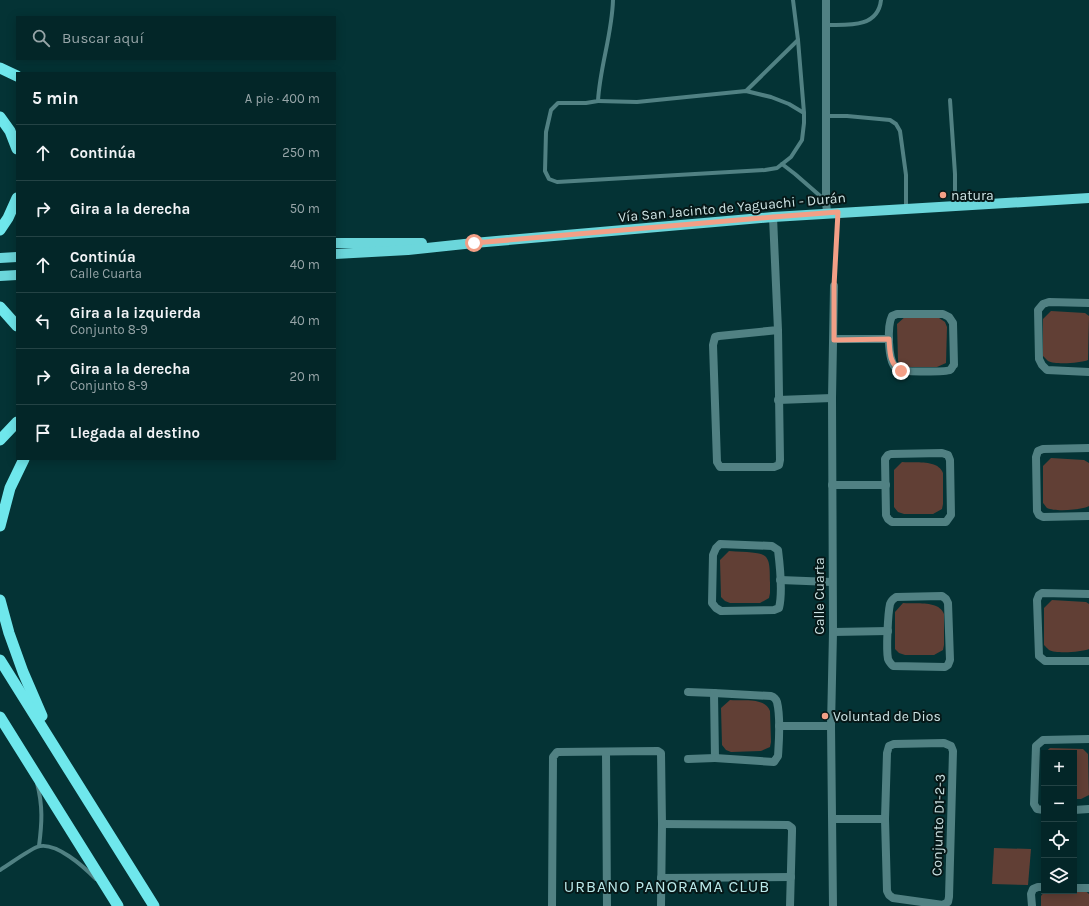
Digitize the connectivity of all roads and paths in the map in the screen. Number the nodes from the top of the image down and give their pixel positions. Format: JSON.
{"nodes":[{"id":1,"x":613,"y":0,"type":"edge"},
{"id":2,"x":793,"y":0,"type":"edge"},
{"id":3,"x":826,"y":0,"type":"edge"},
{"id":4,"x":881,"y":0,"type":"edge"},
{"id":5,"x":826,"y":25,"type":"junction"},
{"id":6,"x":798,"y":40,"type":"junction"},
{"id":7,"x":0,"y":68,"type":"edge"},
{"id":8,"x":16,"y":76,"type":"edge"},
{"id":9,"x":746,"y":91,"type":"junction"},
{"id":10,"x":950,"y":100,"type":"dead end"},
{"id":11,"x":598,"y":101,"type":"junction"},
{"id":12,"x":804,"y":113,"type":"junction"},
{"id":13,"x":826,"y":116,"type":"junction"},
{"id":14,"x":0,"y":118,"type":"edge"},
{"id":15,"x":16,"y":147,"type":"edge"},
{"id":16,"x":782,"y":164,"type":"junction"},
{"id":17,"x":1089,"y":198,"type":"edge"},
{"id":18,"x":16,"y":200,"type":"edge"},
{"id":19,"x":826,"y":201,"type":"junction"},
{"id":20,"x":955,"y":206,"type":"junction"},
{"id":21,"x":906,"y":208,"type":"junction"},
{"id":22,"x":838,"y":212,"type":"junction"},
{"id":23,"x":828,"y":213,"type":"junction"},
{"id":24,"x":773,"y":217,"type":"junction"},
{"id":25,"x":0,"y":230,"type":"edge"},
{"id":26,"x":336,"y":243,"type":"edge"},
{"id":27,"x":474,"y":243,"type":"junction"},
{"id":28,"x":336,"y":254,"type":"edge"},
{"id":29,"x":16,"y":257,"type":"edge"},
{"id":30,"x":0,"y":258,"type":"edge"},
{"id":31,"x":16,"y":275,"type":"edge"},
{"id":32,"x":0,"y":276,"type":"edge"},
{"id":33,"x":834,"y":286,"type":"joint"},
{"id":34,"x":1089,"y":303,"type":"edge"},
{"id":35,"x":0,"y":307,"type":"edge"},
{"id":36,"x":16,"y":325,"type":"edge"},
{"id":37,"x":778,"y":330,"type":"junction"},
{"id":38,"x":889,"y":339,"type":"junction"},
{"id":39,"x":834,"y":340,"type":"junction"},
{"id":40,"x":1089,"y":372,"type":"edge"},
{"id":41,"x":832,"y":398,"type":"junction"},
{"id":42,"x":778,"y":400,"type":"junction"},
{"id":43,"x":16,"y":423,"type":"edge"},
{"id":44,"x":0,"y":440,"type":"edge"},
{"id":45,"x":1089,"y":448,"type":"edge"},
{"id":46,"x":24,"y":460,"type":"edge"},
{"id":47,"x":886,"y":485,"type":"junction"},
{"id":48,"x":832,"y":486,"type":"junction"},
{"id":49,"x":1089,"y":516,"type":"edge"},
{"id":50,"x":0,"y":526,"type":"edge"},
{"id":51,"x":780,"y":580,"type":"junction"},
{"id":52,"x":832,"y":582,"type":"junction"},
{"id":53,"x":1089,"y":594,"type":"edge"},
{"id":54,"x":0,"y":600,"type":"edge"},
{"id":55,"x":888,"y":631,"type":"junction"},
{"id":56,"x":833,"y":632,"type":"junction"},
{"id":57,"x":0,"y":660,"type":"edge"},
{"id":58,"x":1089,"y":661,"type":"edge"},
{"id":59,"x":688,"y":692,"type":"dead end"},
{"id":60,"x":714,"y":693,"type":"junction"},
{"id":61,"x":0,"y":717,"type":"edge"},
{"id":62,"x":779,"y":726,"type":"junction"},
{"id":63,"x":831,"y":726,"type":"junction"},
{"id":64,"x":1089,"y":739,"type":"edge"},
{"id":65,"x":56,"y":750,"type":"junction"},
{"id":66,"x":606,"y":752,"type":"junction"},
{"id":67,"x":688,"y":758,"type":"dead end"},
{"id":68,"x":715,"y":758,"type":"junction"},
{"id":69,"x":33,"y":771,"type":"junction"},
{"id":70,"x":1041,"y":809,"type":"edge"},
{"id":71,"x":1077,"y":810,"type":"edge"},
{"id":72,"x":1089,"y":810,"type":"edge"},
{"id":73,"x":833,"y":819,"type":"junction"},
{"id":74,"x":886,"y":819,"type":"junction"},
{"id":75,"x":662,"y":824,"type":"junction"},
{"id":76,"x":39,"y":846,"type":"junction"},
{"id":77,"x":0,"y":870,"type":"edge"},
{"id":78,"x":791,"y":877,"type":"junction"},
{"id":79,"x":662,"y":878,"type":"junction"},
{"id":80,"x":1041,"y":887,"type":"edge"},
{"id":81,"x":1077,"y":888,"type":"edge"},
{"id":82,"x":1089,"y":888,"type":"edge"},
{"id":83,"x":109,"y":890,"type":"junction"},
{"id":84,"x":661,"y":905,"type":"dead end"},
{"id":85,"x":118,"y":906,"type":"edge"},
{"id":86,"x":154,"y":906,"type":"edge"},
{"id":87,"x":552,"y":906,"type":"edge"},
{"id":88,"x":608,"y":906,"type":"edge"},
{"id":89,"x":790,"y":906,"type":"edge"},
{"id":90,"x":833,"y":906,"type":"edge"},
{"id":91,"x":1032,"y":906,"type":"edge"}],
"edges":[{"from":1,"to":11,"type":"lane"},
{"from":2,"to":6,"type":"lane"},
{"from":3,"to":5,"type":"street"},
{"from":4,"to":5,"type":"lane"},
{"from":5,"to":13,"type":"street"},
{"from":6,"to":9,"type":"lane"},
{"from":6,"to":12,"type":"lane"},
{"from":7,"to":8,"type":"highway"},
{"from":9,"to":11,"type":"lane"},
{"from":9,"to":12,"type":"lane"},
{"from":10,"to":20,"type":"lane"},
{"from":11,"to":16,"type":"lane"},
{"from":12,"to":16,"type":"lane"},
{"from":13,"to":19,"type":"street"},
{"from":13,"to":21,"type":"lane"},
{"from":14,"to":15,"type":"highway"},
{"from":16,"to":19,"type":"lane"},
{"from":17,"to":20,"type":"main road","name":"Vía San Jacinto de Yaguachi - Durán"},
{"from":18,"to":25,"type":"highway"},
{"from":19,"to":23,"type":"street"},
{"from":20,"to":21,"type":"main road","name":"Vía San Jacinto de Yaguachi - Durán"},
{"from":21,"to":22,"type":"main road","name":"Vía San Jacinto de Yaguachi - Durán"},
{"from":22,"to":23,"type":"main road","name":"Vía San Jacinto de Yaguachi - Durán"},
{"from":22,"to":33,"type":"path"},
{"from":23,"to":24,"type":"main road","name":"Vía San Jacinto de Yaguachi - Durán"},
{"from":24,"to":27,"type":"main road","name":"Vía San Jacinto de Yaguachi - Durán"},
{"from":24,"to":37,"type":"street"},
{"from":26,"to":27,"type":"main road","name":"Vía San Jacinto de Yaguachi - Durán"},
{"from":27,"to":28,"type":"main road","name":"Vía San Jacinto de Yaguachi - Durán"},
{"from":29,"to":30,"type":"main road"},
{"from":31,"to":32,"type":"main road"},
{"from":33,"to":39,"type":"street","name":"Calle Cuarta"},
{"from":34,"to":40,"type":"street"},
{"from":35,"to":36,"type":"highway"},
{"from":37,"to":42,"type":"street"},
{"from":37,"to":42,"type":"street"},
{"from":38,"to":38,"type":"street"},
{"from":38,"to":39,"type":"street"},
{"from":39,"to":41,"type":"street","name":"Calle Cuarta"},
{"from":41,"to":42,"type":"street"},
{"from":41,"to":48,"type":"street","name":"Calle Cuarta"},
{"from":43,"to":44,"type":"highway"},
{"from":45,"to":49,"type":"street"},
{"from":46,"to":50,"type":"highway"},
{"from":47,"to":47,"type":"street"},
{"from":47,"to":48,"type":"street"},
{"from":48,"to":52,"type":"street","name":"Calle Cuarta"},
{"from":51,"to":51,"type":"street"},
{"from":51,"to":52,"type":"street"},
{"from":52,"to":56,"type":"street","name":"Calle Cuarta"},
{"from":53,"to":58,"type":"street"},
{"from":54,"to":65,"type":"highway"},
{"from":55,"to":55,"type":"street"},
{"from":55,"to":56,"type":"street"},
{"from":56,"to":63,"type":"street","name":"Calle Cuarta"},
{"from":57,"to":65,"type":"highway"},
{"from":59,"to":60,"type":"street"},
{"from":60,"to":62,"type":"street"},
{"from":60,"to":68,"type":"street"},
{"from":61,"to":69,"type":"highway"},
{"from":62,"to":63,"type":"street"},
{"from":62,"to":68,"type":"street"},
{"from":63,"to":73,"type":"street","name":"Calle Cuarta"},
{"from":64,"to":70,"type":"street"},
{"from":65,"to":86,"type":"highway"},
{"from":66,"to":75,"type":"street"},
{"from":66,"to":87,"type":"street"},
{"from":66,"to":88,"type":"street"},
{"from":67,"to":68,"type":"street"},
{"from":69,"to":76,"type":"lane"},
{"from":69,"to":83,"type":"highway"},
{"from":71,"to":72,"type":"street"},
{"from":73,"to":74,"type":"street"},
{"from":73,"to":90,"type":"street","name":"Calle Cuarta"},
{"from":74,"to":74,"type":"street","name":"Conjunto D1-2-3"},
{"from":75,"to":78,"type":"street"},
{"from":75,"to":79,"type":"street"},
{"from":76,"to":77,"type":"lane"},
{"from":76,"to":83,"type":"lane"},
{"from":78,"to":79,"type":"street"},
{"from":78,"to":89,"type":"street"},
{"from":79,"to":84,"type":"street"},
{"from":80,"to":91,"type":"street"},
{"from":81,"to":82,"type":"street"},
{"from":83,"to":85,"type":"highway"}]}
